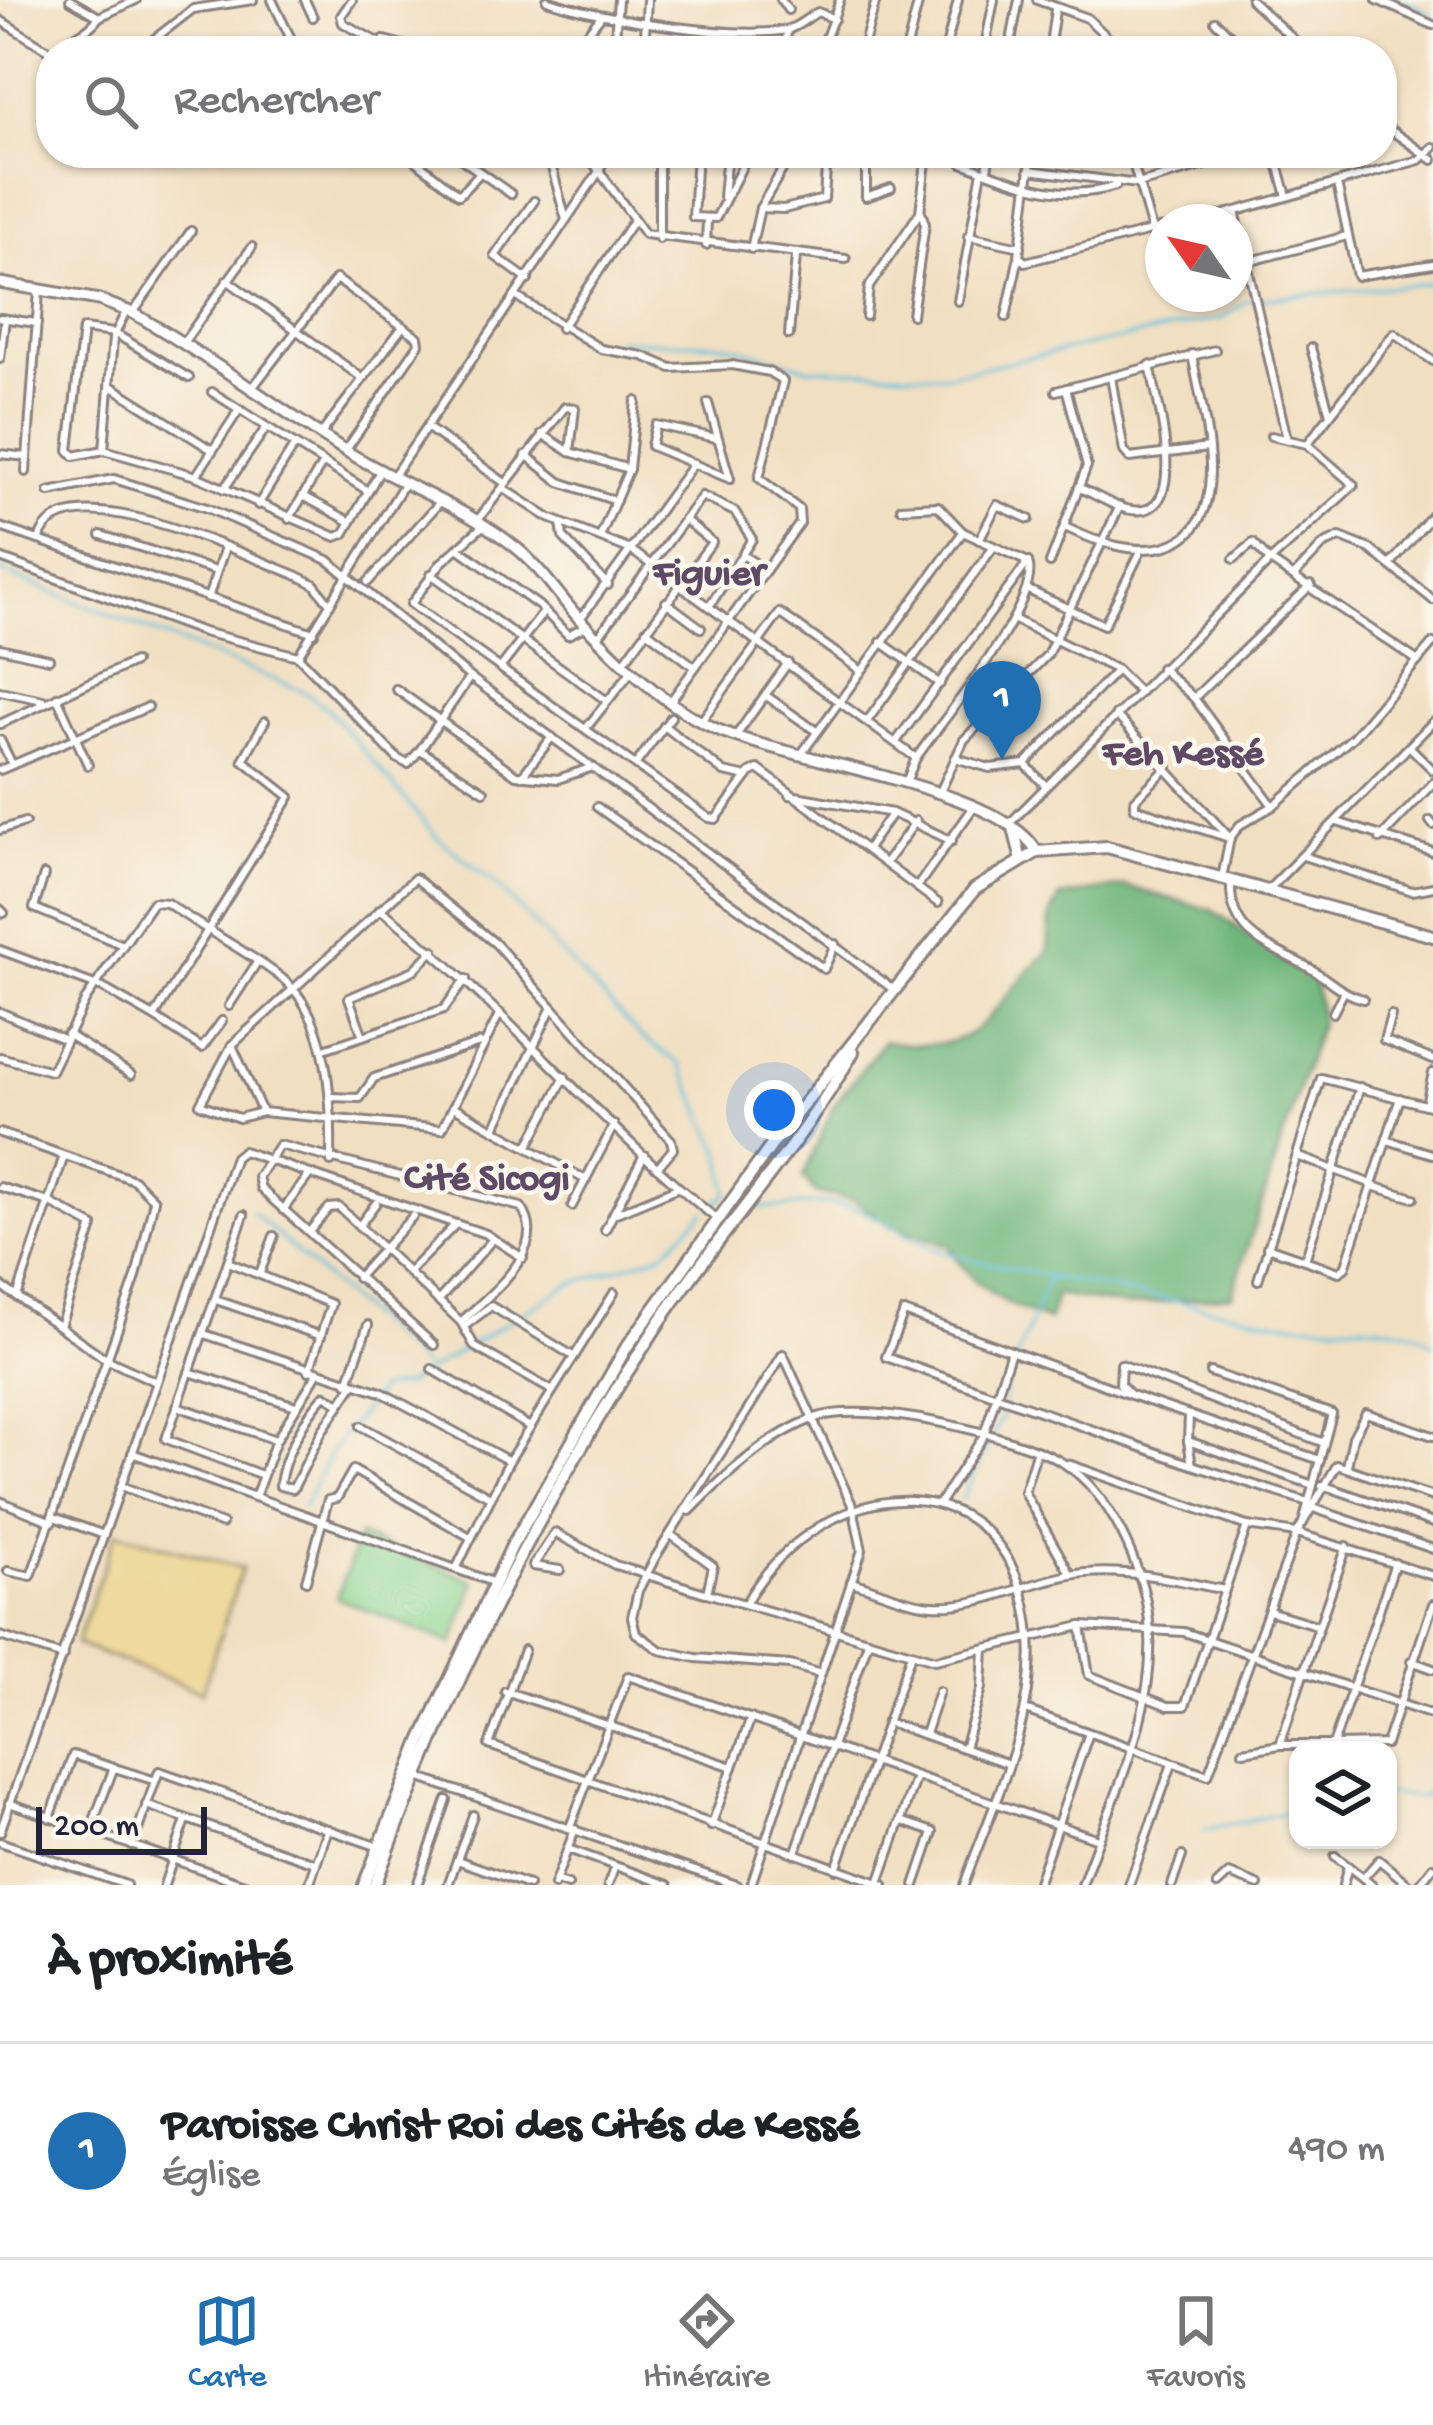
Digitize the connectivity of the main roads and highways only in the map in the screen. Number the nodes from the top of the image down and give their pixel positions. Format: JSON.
{"nodes":[{"id":1,"x":1433,"y":936,"type":"edge"},
{"id":2,"x":864,"y":1034,"type":"junction"},
{"id":3,"x":364,"y":1885,"type":"edge"},
{"id":4,"x":375,"y":1885,"type":"edge"}],
"edges":[{"from":1,"to":2,"type":"main road"},
{"from":2,"to":3,"type":"main road"},
{"from":2,"to":4,"type":"main road"}]}
